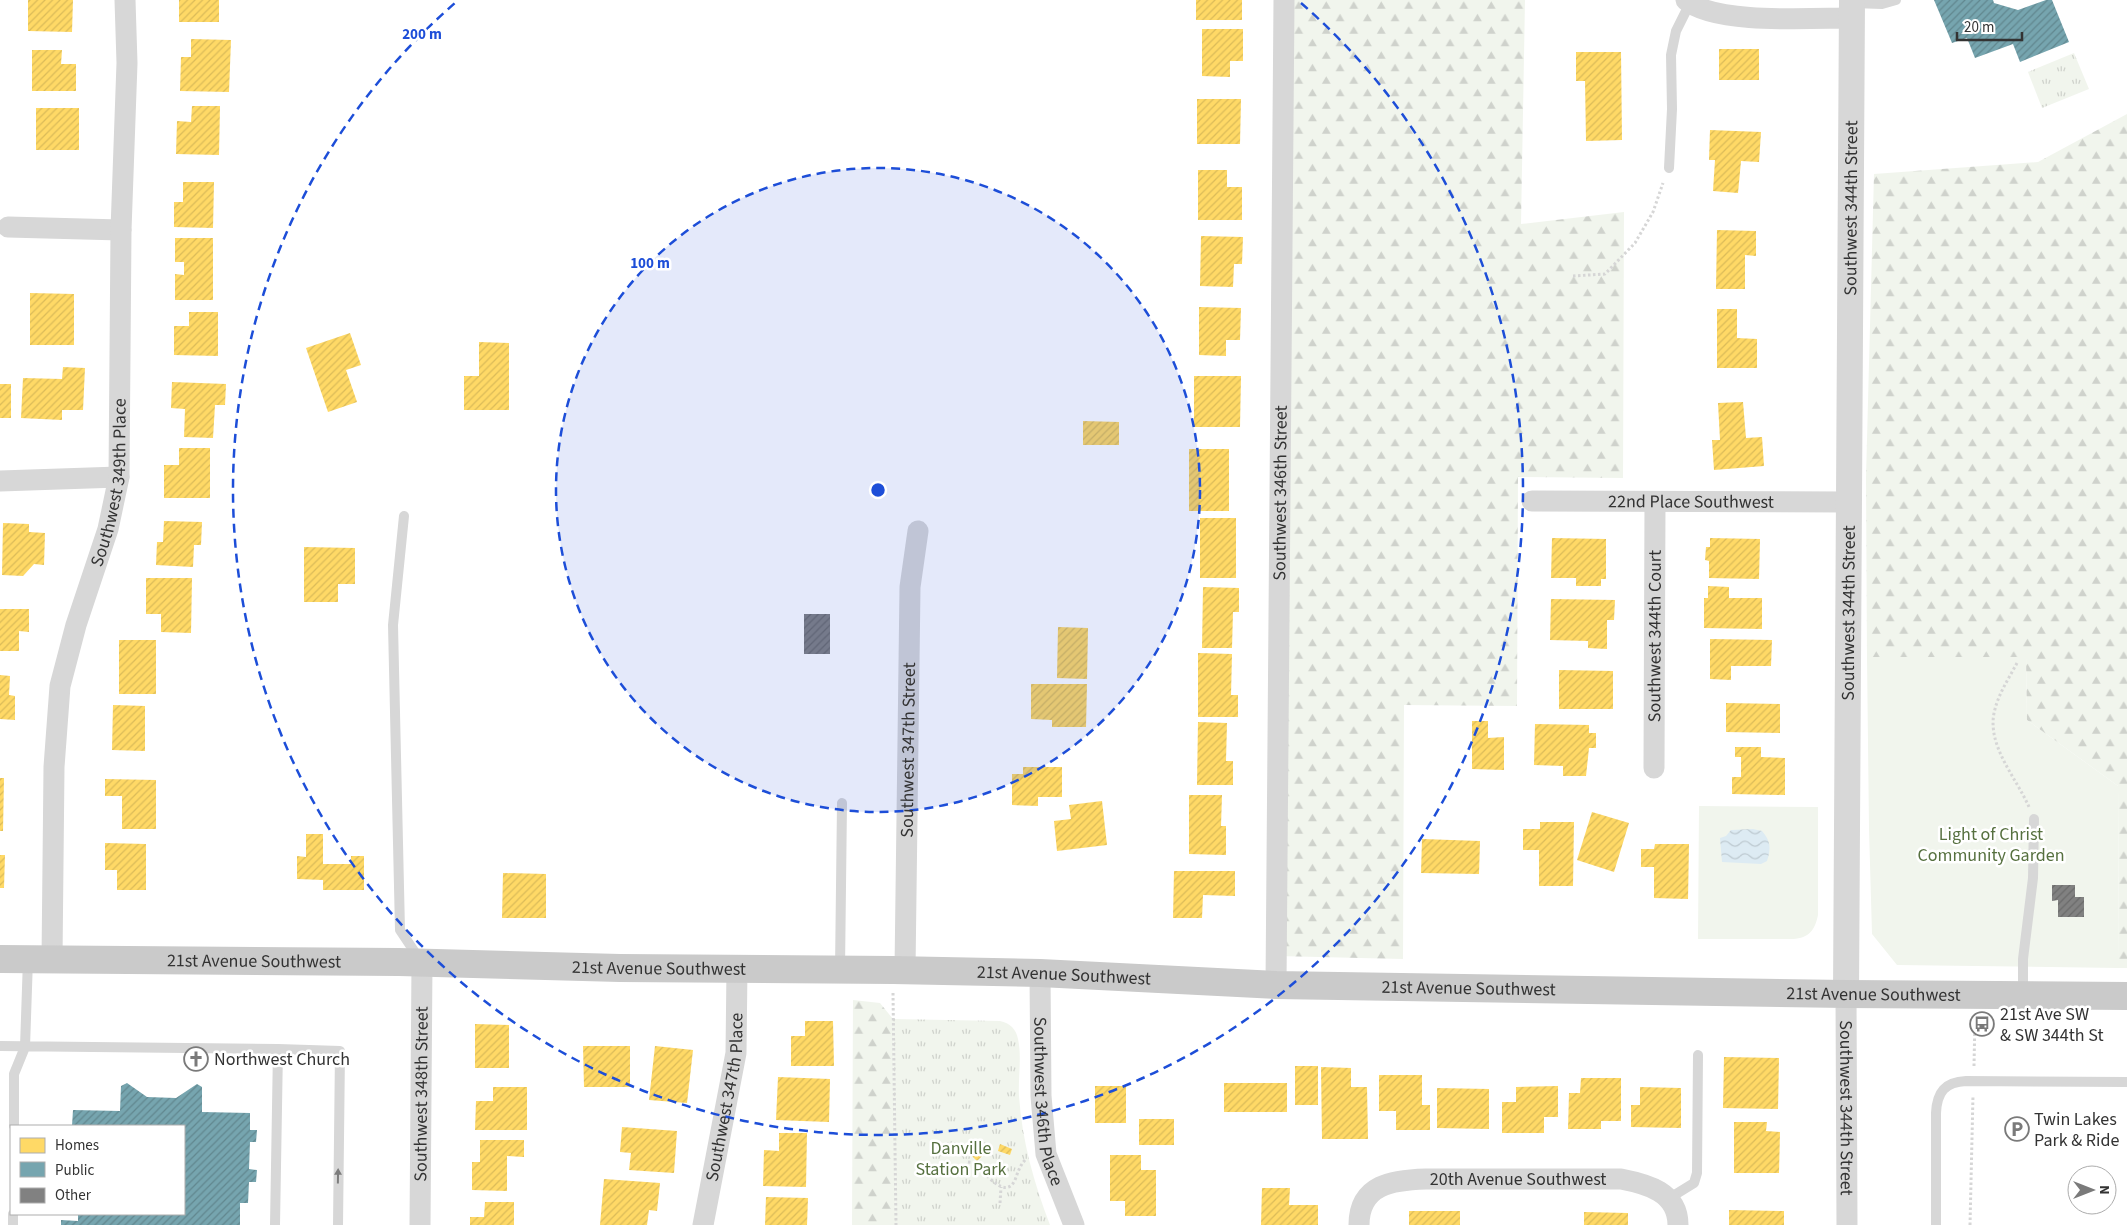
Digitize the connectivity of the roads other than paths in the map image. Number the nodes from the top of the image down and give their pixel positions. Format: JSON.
{"nodes":[{"id":1,"x":126,"y":0,"type":"edge"},
{"id":2,"x":1284,"y":0,"type":"edge"},
{"id":3,"x":1896,"y":0,"type":"edge"},
{"id":4,"x":1688,"y":2,"type":"edge"},
{"id":5,"x":1852,"y":7,"type":"edge"},
{"id":6,"x":1669,"y":168,"type":"road end"},
{"id":7,"x":8,"y":226,"type":"dead end"},
{"id":8,"x":121,"y":230,"type":"junction"},
{"id":9,"x":119,"y":477,"type":"junction"},
{"id":10,"x":0,"y":481,"type":"edge"},
{"id":11,"x":1532,"y":501,"type":"dead end"},
{"id":12,"x":1655,"y":502,"type":"junction"},
{"id":13,"x":1848,"y":502,"type":"junction"},
{"id":14,"x":404,"y":516,"type":"dead end"},
{"id":15,"x":918,"y":531,"type":"dead end"},
{"id":16,"x":1654,"y":768,"type":"dead end"},
{"id":17,"x":842,"y":803,"type":"dead end"},
{"id":18,"x":2034,"y":819,"type":"road end"},
{"id":19,"x":0,"y":958,"type":"edge"},
{"id":20,"x":40,"y":959,"type":"junction"},
{"id":21,"x":422,"y":963,"type":"junction"},
{"id":22,"x":737,"y":968,"type":"junction"},
{"id":23,"x":840,"y":970,"type":"junction"},
{"id":24,"x":899,"y":970,"type":"junction"},
{"id":25,"x":1040,"y":973,"type":"junction"},
{"id":26,"x":1276,"y":985,"type":"junction"},
{"id":27,"x":1846,"y":994,"type":"junction"},
{"id":28,"x":2023,"y":995,"type":"junction"},
{"id":29,"x":2127,"y":996,"type":"edge"},
{"id":30,"x":0,"y":1046,"type":"edge"},
{"id":31,"x":25,"y":1047,"type":"junction"},
{"id":32,"x":278,"y":1049,"type":"junction"},
{"id":33,"x":1698,"y":1055,"type":"dead end"},
{"id":34,"x":2127,"y":1082,"type":"edge"},
{"id":35,"x":14,"y":1125,"type":"edge"},
{"id":36,"x":1664,"y":1194,"type":"junction"},
{"id":37,"x":274,"y":1225,"type":"edge"},
{"id":38,"x":338,"y":1225,"type":"edge"},
{"id":39,"x":420,"y":1225,"type":"edge"},
{"id":40,"x":704,"y":1225,"type":"edge"},
{"id":41,"x":1074,"y":1225,"type":"edge"},
{"id":42,"x":1359,"y":1225,"type":"edge"},
{"id":43,"x":1678,"y":1225,"type":"edge"},
{"id":44,"x":1847,"y":1225,"type":"edge"},
{"id":45,"x":1936,"y":1225,"type":"edge"}],
"edges":[{"from":1,"to":8,"type":"street","name":"Southwest 349th Place"},
{"from":2,"to":26,"type":"street","name":"Southwest 346th Street"},
{"from":3,"to":5,"type":"lane"},
{"from":4,"to":5,"type":"street"},
{"from":4,"to":6,"type":"lane"},
{"from":5,"to":13,"type":"street","name":"Southwest 344th Street"},
{"from":7,"to":8,"type":"street"},
{"from":8,"to":9,"type":"street","name":"Southwest 349th Place"},
{"from":9,"to":10,"type":"street"},
{"from":9,"to":20,"type":"street","name":"Southwest 349th Place"},
{"from":11,"to":12,"type":"street","name":"22nd Place Southwest"},
{"from":12,"to":13,"type":"street","name":"22nd Place Southwest"},
{"from":12,"to":16,"type":"street","name":"Southwest 344th Court"},
{"from":13,"to":27,"type":"street","name":"Southwest 344th Street"},
{"from":14,"to":21,"type":"lane"},
{"from":15,"to":24,"type":"street","name":"Southwest 347th Street"},
{"from":17,"to":23,"type":"lane"},
{"from":18,"to":28,"type":"lane"},
{"from":19,"to":20,"type":"main road","name":"21st Avenue Southwest"},
{"from":20,"to":21,"type":"main road","name":"21st Avenue Southwest"},
{"from":20,"to":31,"type":"lane"},
{"from":21,"to":22,"type":"main road","name":"21st Avenue Southwest"},
{"from":21,"to":39,"type":"street","name":"Southwest 348th Street"},
{"from":22,"to":23,"type":"main road","name":"21st Avenue Southwest"},
{"from":22,"to":40,"type":"street","name":"Southwest 347th Place"},
{"from":23,"to":24,"type":"main road","name":"21st Avenue Southwest"},
{"from":24,"to":25,"type":"main road","name":"21st Avenue Southwest"},
{"from":25,"to":26,"type":"main road","name":"21st Avenue Southwest"},
{"from":25,"to":41,"type":"street","name":"Southwest 346th Place"},
{"from":26,"to":27,"type":"main road","name":"21st Avenue Southwest"},
{"from":27,"to":28,"type":"main road","name":"21st Avenue Southwest"},
{"from":27,"to":44,"type":"street","name":"Southwest 344th Street"},
{"from":28,"to":29,"type":"main road","name":"21st Avenue Southwest"},
{"from":30,"to":31,"type":"lane"},
{"from":31,"to":32,"type":"lane"},
{"from":31,"to":35,"type":"lane"},
{"from":32,"to":37,"type":"lane"},
{"from":38,"to":32,"type":"lane","one_way":true},
{"from":33,"to":36,"type":"lane"},
{"from":34,"to":45,"type":"lane"},
{"from":36,"to":42,"type":"street","name":"20th Avenue Southwest"},
{"from":36,"to":43,"type":"street"}]}
